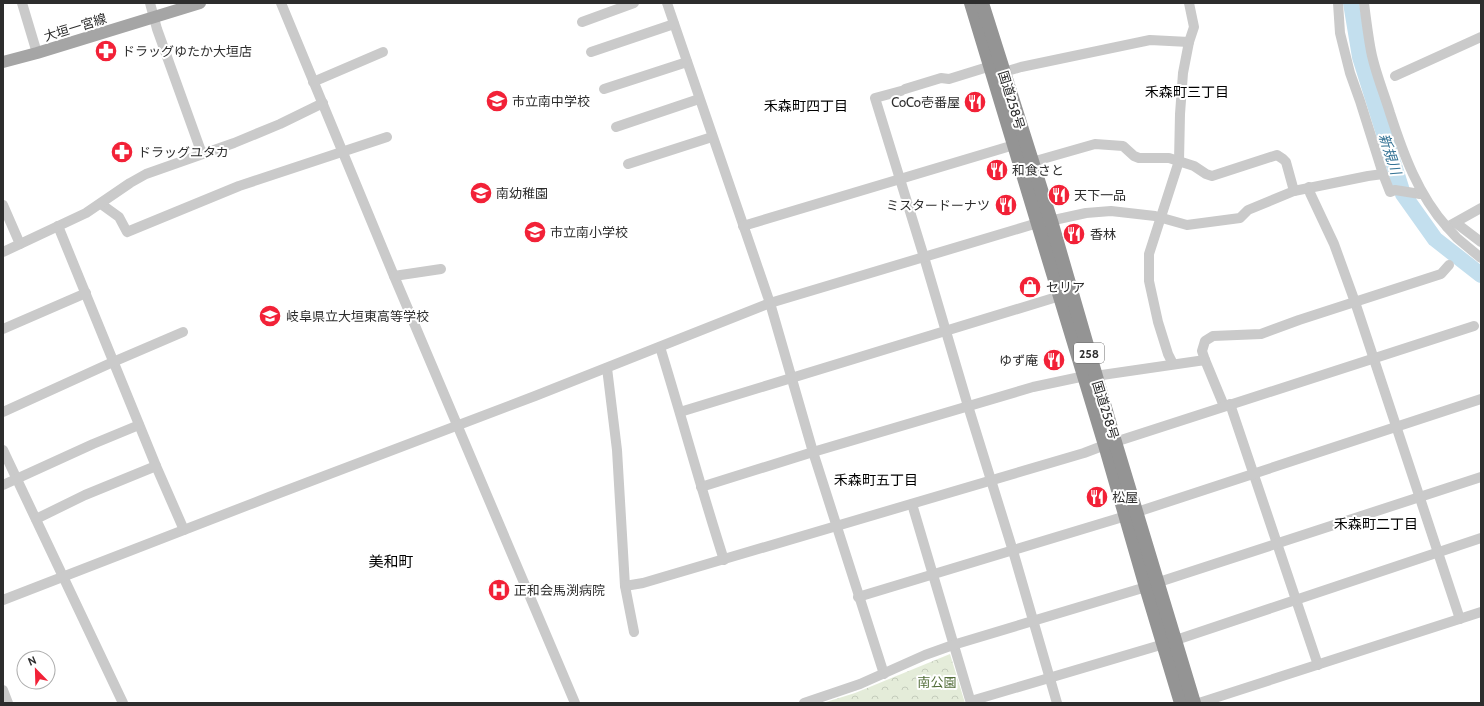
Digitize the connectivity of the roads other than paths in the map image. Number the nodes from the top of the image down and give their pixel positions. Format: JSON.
{"nodes":[{"id":1,"x":22,"y":3,"type":"edge"},
{"id":2,"x":150,"y":3,"type":"edge"},
{"id":3,"x":200,"y":3,"type":"edge"},
{"id":4,"x":281,"y":3,"type":"edge"},
{"id":5,"x":634,"y":3,"type":"edge"},
{"id":6,"x":667,"y":3,"type":"edge"},
{"id":7,"x":971,"y":3,"type":"edge"},
{"id":8,"x":982,"y":3,"type":"edge"},
{"id":9,"x":1189,"y":3,"type":"edge"},
{"id":10,"x":1338,"y":3,"type":"edge"},
{"id":11,"x":1364,"y":3,"type":"edge"},
{"id":12,"x":154,"y":17,"type":"junction"},
{"id":13,"x":582,"y":22,"type":"dead end"},
{"id":14,"x":674,"y":24,"type":"junction"},
{"id":15,"x":1481,"y":37,"type":"edge"},
{"id":16,"x":1190,"y":42,"type":"junction"},
{"id":17,"x":383,"y":52,"type":"dead end"},
{"id":18,"x":591,"y":52,"type":"dead end"},
{"id":19,"x":37,"y":53,"type":"junction"},
{"id":20,"x":3,"y":62,"type":"edge"},
{"id":21,"x":687,"y":62,"type":"junction"},
{"id":22,"x":991,"y":66,"type":"junction"},
{"id":23,"x":1004,"y":72,"type":"junction"},
{"id":24,"x":1394,"y":76,"type":"dead end"},
{"id":25,"x":313,"y":82,"type":"junction"},
{"id":26,"x":604,"y":89,"type":"dead end"},
{"id":27,"x":699,"y":99,"type":"junction"},
{"id":28,"x":323,"y":103,"type":"junction"},
{"id":29,"x":616,"y":127,"type":"dead end"},
{"id":30,"x":387,"y":137,"type":"dead end"},
{"id":31,"x":712,"y":137,"type":"junction"},
{"id":32,"x":1014,"y":145,"type":"junction"},
{"id":33,"x":343,"y":152,"type":"junction"},
{"id":34,"x":202,"y":154,"type":"junction"},
{"id":35,"x":1179,"y":161,"type":"junction"},
{"id":36,"x":1032,"y":162,"type":"junction"},
{"id":37,"x":628,"y":164,"type":"dead end"},
{"id":38,"x":1383,"y":174,"type":"junction"},
{"id":39,"x":900,"y":179,"type":"junction"},
{"id":40,"x":1309,"y":187,"type":"junction"},
{"id":41,"x":1294,"y":191,"type":"junction"},
{"id":42,"x":1421,"y":194,"type":"junction"},
{"id":43,"x":101,"y":204,"type":"junction"},
{"id":44,"x":3,"y":205,"type":"edge"},
{"id":45,"x":1481,"y":208,"type":"edge"},
{"id":46,"x":1161,"y":218,"type":"junction"},
{"id":47,"x":1044,"y":222,"type":"junction"},
{"id":48,"x":1451,"y":225,"type":"junction"},
{"id":49,"x":58,"y":226,"type":"junction"},
{"id":50,"x":743,"y":226,"type":"junction"},
{"id":51,"x":1481,"y":242,"type":"edge"},
{"id":52,"x":20,"y":244,"type":"junction"},
{"id":53,"x":3,"y":252,"type":"edge"},
{"id":54,"x":924,"y":257,"type":"junction"},
{"id":55,"x":1481,"y":258,"type":"edge"},
{"id":56,"x":1450,"y":265,"type":"dead end"},
{"id":57,"x":441,"y":269,"type":"dead end"},
{"id":58,"x":394,"y":276,"type":"junction"},
{"id":59,"x":86,"y":293,"type":"junction"},
{"id":60,"x":1060,"y":296,"type":"junction"},
{"id":61,"x":1355,"y":302,"type":"junction"},
{"id":62,"x":770,"y":303,"type":"junction"},
{"id":63,"x":1474,"y":326,"type":"dead end"},
{"id":64,"x":3,"y":329,"type":"edge"},
{"id":65,"x":946,"y":331,"type":"junction"},
{"id":66,"x":183,"y":332,"type":"dead end"},
{"id":67,"x":660,"y":347,"type":"junction"},
{"id":68,"x":1374,"y":358,"type":"junction"},
{"id":69,"x":1205,"y":360,"type":"junction"},
{"id":70,"x":113,"y":362,"type":"junction"},
{"id":71,"x":1173,"y":364,"type":"junction"},
{"id":72,"x":607,"y":368,"type":"junction"},
{"id":73,"x":1090,"y":376,"type":"junction"},
{"id":74,"x":792,"y":377,"type":"junction"},
{"id":75,"x":1481,"y":399,"type":"edge"},
{"id":76,"x":1227,"y":405,"type":"junction"},
{"id":77,"x":968,"y":406,"type":"junction"},
{"id":78,"x":3,"y":412,"type":"edge"},
{"id":79,"x":680,"y":412,"type":"junction"},
{"id":80,"x":140,"y":425,"type":"junction"},
{"id":81,"x":457,"y":425,"type":"junction"},
{"id":82,"x":1397,"y":427,"type":"junction"},
{"id":83,"x":1110,"y":443,"type":"junction"},
{"id":84,"x":3,"y":450,"type":"edge"},
{"id":85,"x":813,"y":452,"type":"junction"},
{"id":86,"x":156,"y":466,"type":"junction"},
{"id":87,"x":1254,"y":474,"type":"junction"},
{"id":88,"x":1481,"y":476,"type":"edge"},
{"id":89,"x":16,"y":478,"type":"junction"},
{"id":90,"x":990,"y":480,"type":"junction"},
{"id":91,"x":3,"y":485,"type":"edge"},
{"id":92,"x":701,"y":487,"type":"junction"},
{"id":93,"x":1420,"y":497,"type":"junction"},
{"id":94,"x":912,"y":504,"type":"junction"},
{"id":95,"x":1131,"y":514,"type":"junction"},
{"id":96,"x":36,"y":519,"type":"junction"},
{"id":97,"x":837,"y":527,"type":"junction"},
{"id":98,"x":184,"y":530,"type":"junction"},
{"id":99,"x":1481,"y":538,"type":"edge"},
{"id":100,"x":1277,"y":544,"type":"junction"},
{"id":101,"x":1013,"y":551,"type":"junction"},
{"id":102,"x":1438,"y":553,"type":"junction"},
{"id":103,"x":724,"y":560,"type":"junction"},
{"id":104,"x":933,"y":574,"type":"junction"},
{"id":105,"x":63,"y":577,"type":"junction"},
{"id":106,"x":1152,"y":584,"type":"junction"},
{"id":107,"x":625,"y":586,"type":"junction"},
{"id":108,"x":858,"y":597,"type":"junction"},
{"id":109,"x":1296,"y":599,"type":"junction"},
{"id":110,"x":3,"y":600,"type":"edge"},
{"id":111,"x":1481,"y":612,"type":"edge"},
{"id":112,"x":1460,"y":619,"type":"junction"},
{"id":113,"x":1033,"y":621,"type":"junction"},
{"id":114,"x":634,"y":632,"type":"dead end"},
{"id":115,"x":1170,"y":642,"type":"junction"},
{"id":116,"x":954,"y":645,"type":"junction"},
{"id":117,"x":1318,"y":665,"type":"junction"},
{"id":118,"x":884,"y":674,"type":"junction"},
{"id":119,"x":1050,"y":678,"type":"junction"},
{"id":120,"x":3,"y":690,"type":"edge"},
{"id":121,"x":971,"y":702,"type":"edge"},
{"id":122,"x":8,"y":703,"type":"edge"},
{"id":123,"x":123,"y":703,"type":"edge"},
{"id":124,"x":575,"y":703,"type":"edge"},
{"id":125,"x":804,"y":703,"type":"edge"},
{"id":126,"x":1057,"y":703,"type":"edge"},
{"id":127,"x":1181,"y":703,"type":"edge"},
{"id":128,"x":1194,"y":703,"type":"edge"},
{"id":129,"x":1199,"y":703,"type":"edge"}],
"edges":[{"from":1,"to":19,"type":"street"},
{"from":2,"to":12,"type":"street"},
{"from":3,"to":12,"type":"main road","name":"大垣一宮線"},
{"from":4,"to":25,"type":"street"},
{"from":5,"to":13,"type":"street"},
{"from":6,"to":14,"type":"street"},
{"from":7,"to":22,"type":"highway","name":"国道258号","number":"258"},
{"from":8,"to":23,"type":"highway","name":"国道258号","number":"258"},
{"from":9,"to":16,"type":"street"},
{"from":10,"to":38,"type":"street"},
{"from":11,"to":42,"type":"street"},
{"from":12,"to":19,"type":"main road","name":"大垣一宮線"},
{"from":12,"to":34,"type":"street"},
{"from":14,"to":18,"type":"street"},
{"from":14,"to":21,"type":"street"},
{"from":15,"to":24,"type":"street"},
{"from":16,"to":23,"type":"street"},
{"from":16,"to":35,"type":"street"},
{"from":17,"to":25,"type":"street"},
{"from":19,"to":20,"type":"main road","name":"大垣一宮線"},
{"from":21,"to":26,"type":"street"},
{"from":21,"to":27,"type":"street"},
{"from":22,"to":32,"type":"highway","name":"国道258号","number":"258"},
{"from":22,"to":39,"type":"street"},
{"from":23,"to":36,"type":"highway","name":"国道258号","number":"258"},
{"from":25,"to":28,"type":"street"},
{"from":27,"to":29,"type":"street"},
{"from":27,"to":31,"type":"street"},
{"from":28,"to":33,"type":"street"},
{"from":28,"to":34,"type":"street"},
{"from":30,"to":33,"type":"street"},
{"from":31,"to":37,"type":"street"},
{"from":31,"to":50,"type":"street"},
{"from":32,"to":39,"type":"street"},
{"from":32,"to":47,"type":"highway","name":"国道258号","number":"258"},
{"from":33,"to":43,"type":"street"},
{"from":33,"to":58,"type":"street"},
{"from":34,"to":43,"type":"street"},
{"from":35,"to":36,"type":"street"},
{"from":35,"to":41,"type":"street"},
{"from":35,"to":46,"type":"street"},
{"from":36,"to":47,"type":"highway","name":"国道258号","number":"258"},
{"from":38,"to":40,"type":"street"},
{"from":38,"to":42,"type":"street"},
{"from":39,"to":50,"type":"street"},
{"from":39,"to":54,"type":"street"},
{"from":40,"to":41,"type":"street"},
{"from":40,"to":61,"type":"street"},
{"from":41,"to":46,"type":"street"},
{"from":42,"to":48,"type":"street"},
{"from":43,"to":49,"type":"street"},
{"from":44,"to":52,"type":"street"},
{"from":45,"to":48,"type":"street"},
{"from":46,"to":47,"type":"street"},
{"from":46,"to":71,"type":"street"},
{"from":47,"to":54,"type":"street"},
{"from":47,"to":60,"type":"highway","name":"国道258号","number":"258"},
{"from":47,"to":73,"type":"highway","name":"国道258号","number":"258"},
{"from":48,"to":51,"type":"street"},
{"from":48,"to":55,"type":"street"},
{"from":49,"to":52,"type":"street"},
{"from":49,"to":59,"type":"street"},
{"from":50,"to":62,"type":"street"},
{"from":52,"to":53,"type":"street"},
{"from":54,"to":62,"type":"street"},
{"from":54,"to":65,"type":"street"},
{"from":56,"to":61,"type":"street"},
{"from":57,"to":58,"type":"street"},
{"from":58,"to":81,"type":"street"},
{"from":59,"to":64,"type":"street"},
{"from":59,"to":70,"type":"street"},
{"from":60,"to":65,"type":"street"},
{"from":60,"to":73,"type":"highway","name":"国道258号","number":"258"},
{"from":61,"to":68,"type":"street"},
{"from":61,"to":69,"type":"street"},
{"from":62,"to":67,"type":"street"},
{"from":62,"to":74,"type":"street"},
{"from":63,"to":68,"type":"street"},
{"from":65,"to":74,"type":"street"},
{"from":65,"to":77,"type":"street"},
{"from":66,"to":70,"type":"street"},
{"from":67,"to":72,"type":"street"},
{"from":67,"to":79,"type":"street"},
{"from":68,"to":76,"type":"street"},
{"from":68,"to":82,"type":"street"},
{"from":69,"to":71,"type":"street"},
{"from":69,"to":76,"type":"street"},
{"from":70,"to":78,"type":"street"},
{"from":70,"to":80,"type":"street"},
{"from":71,"to":73,"type":"street"},
{"from":72,"to":81,"type":"street"},
{"from":72,"to":107,"type":"street"},
{"from":73,"to":77,"type":"street"},
{"from":73,"to":83,"type":"highway","name":"国道258号","number":"258"},
{"from":74,"to":79,"type":"street"},
{"from":74,"to":85,"type":"street"},
{"from":75,"to":82,"type":"street"},
{"from":76,"to":83,"type":"street"},
{"from":76,"to":87,"type":"street"},
{"from":77,"to":85,"type":"street"},
{"from":77,"to":90,"type":"street"},
{"from":79,"to":92,"type":"street"},
{"from":80,"to":86,"type":"street"},
{"from":80,"to":89,"type":"street"},
{"from":81,"to":98,"type":"street"},
{"from":81,"to":124,"type":"street"},
{"from":82,"to":87,"type":"street"},
{"from":82,"to":93,"type":"street"},
{"from":83,"to":90,"type":"street"},
{"from":83,"to":95,"type":"highway","name":"国道258号","number":"258"},
{"from":84,"to":89,"type":"street"},
{"from":85,"to":92,"type":"street"},
{"from":85,"to":97,"type":"street"},
{"from":86,"to":96,"type":"street"},
{"from":86,"to":98,"type":"street"},
{"from":87,"to":95,"type":"street"},
{"from":87,"to":100,"type":"street"},
{"from":88,"to":93,"type":"street"},
{"from":89,"to":91,"type":"street"},
{"from":89,"to":96,"type":"street"},
{"from":90,"to":94,"type":"street"},
{"from":90,"to":101,"type":"street"},
{"from":92,"to":103,"type":"street"},
{"from":93,"to":100,"type":"street"},
{"from":93,"to":102,"type":"street"},
{"from":94,"to":97,"type":"street"},
{"from":94,"to":104,"type":"street"},
{"from":95,"to":101,"type":"street"},
{"from":95,"to":106,"type":"highway","name":"国道258号","number":"258"},
{"from":96,"to":105,"type":"street"},
{"from":97,"to":103,"type":"street"},
{"from":97,"to":108,"type":"street"},
{"from":98,"to":105,"type":"street"},
{"from":99,"to":102,"type":"street"},
{"from":100,"to":106,"type":"street"},
{"from":100,"to":109,"type":"street"},
{"from":101,"to":104,"type":"street"},
{"from":101,"to":113,"type":"street"},
{"from":102,"to":109,"type":"street"},
{"from":102,"to":112,"type":"street"},
{"from":103,"to":107,"type":"street"},
{"from":104,"to":108,"type":"street"},
{"from":104,"to":116,"type":"street"},
{"from":105,"to":110,"type":"street"},
{"from":105,"to":123,"type":"street"},
{"from":106,"to":113,"type":"street"},
{"from":106,"to":115,"type":"highway","name":"国道258号","number":"258"},
{"from":107,"to":114,"type":"street"},
{"from":108,"to":118,"type":"street"},
{"from":109,"to":115,"type":"street"},
{"from":109,"to":117,"type":"street"},
{"from":111,"to":112,"type":"street"},
{"from":112,"to":117,"type":"street"},
{"from":113,"to":116,"type":"street"},
{"from":113,"to":119,"type":"street"},
{"from":115,"to":119,"type":"street"},
{"from":115,"to":127,"type":"highway","name":"国道258号","number":"258"},
{"from":115,"to":128,"type":"highway","name":"国道258号","number":"258"},
{"from":116,"to":118,"type":"street"},
{"from":116,"to":121,"type":"street"},
{"from":117,"to":129,"type":"street"},
{"from":118,"to":125,"type":"street"},
{"from":119,"to":121,"type":"street"},
{"from":119,"to":126,"type":"street"},
{"from":120,"to":122,"type":"street"}]}
